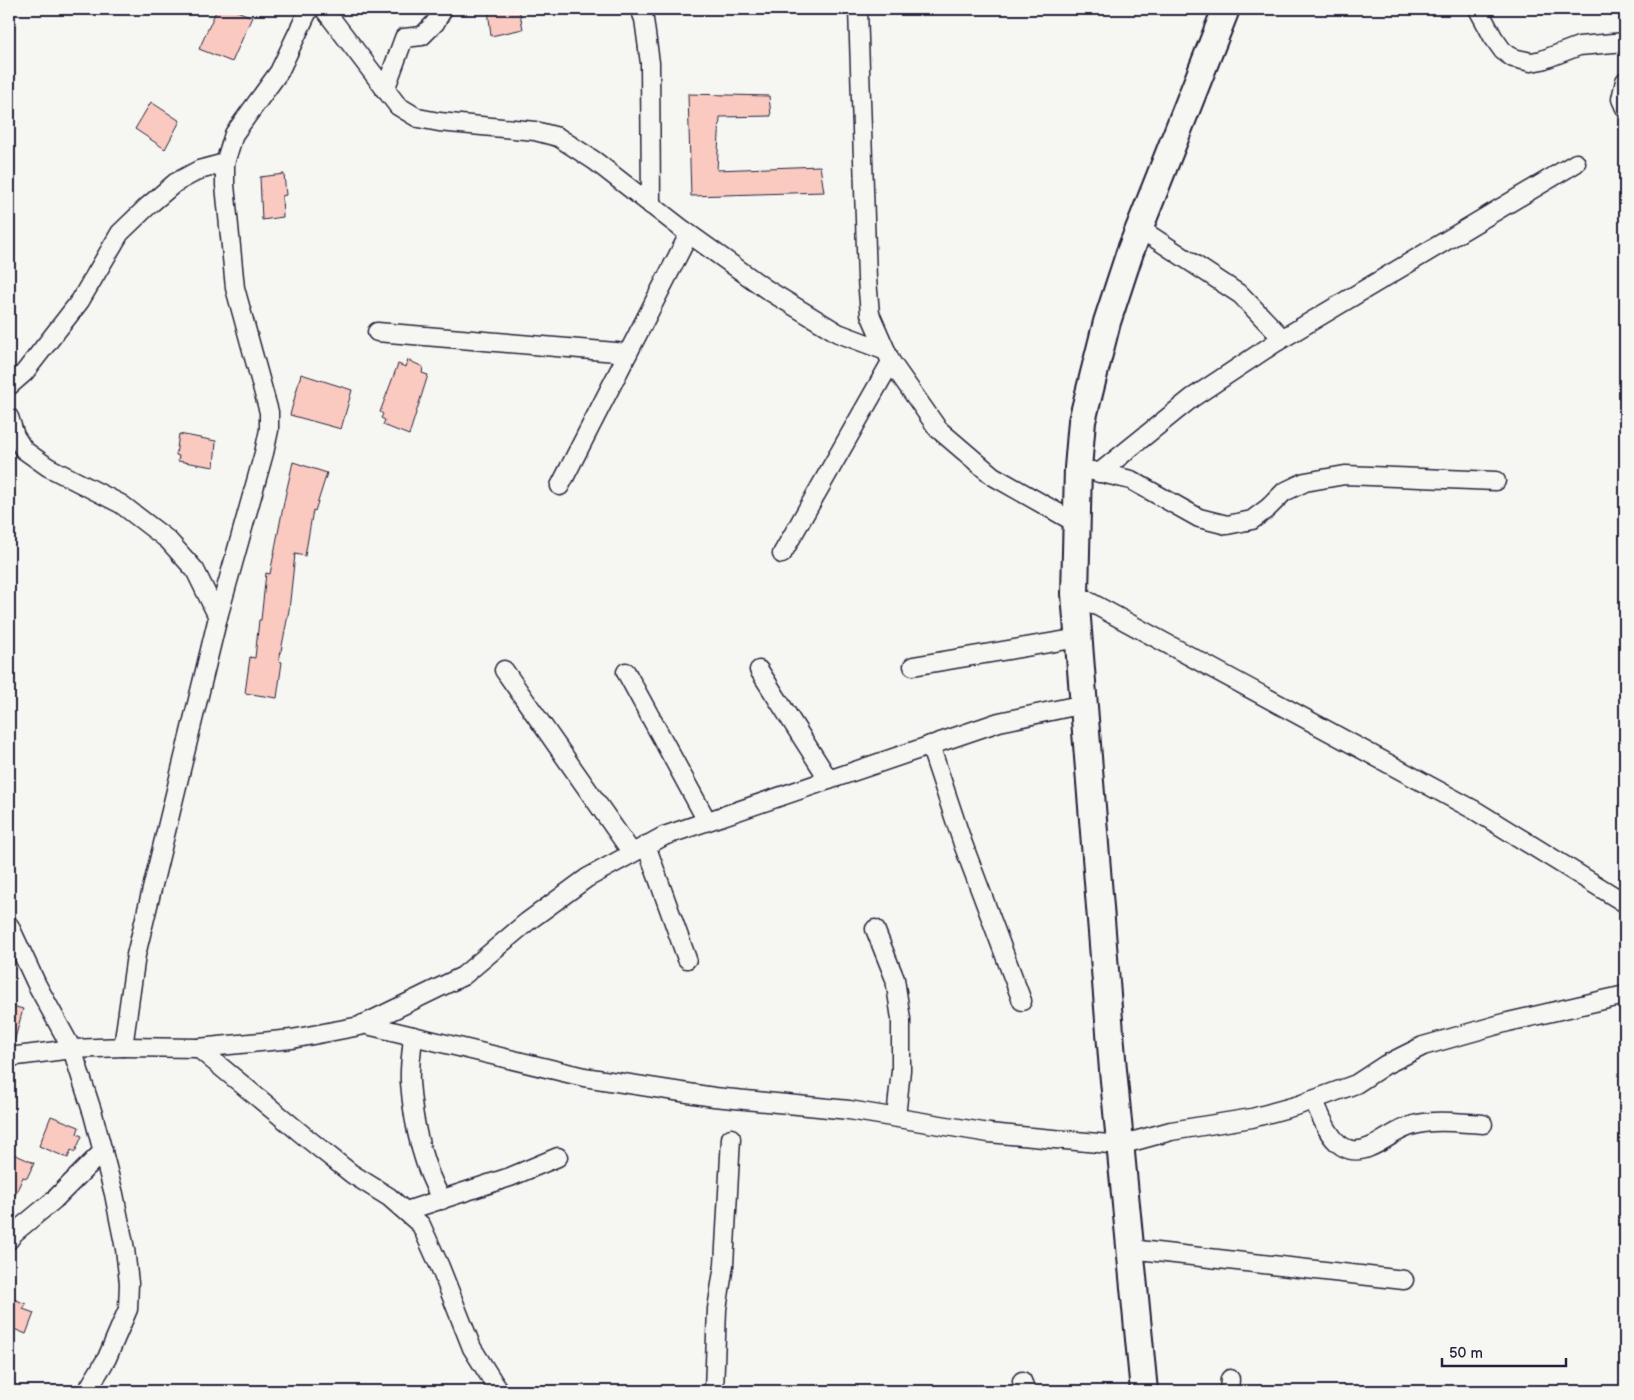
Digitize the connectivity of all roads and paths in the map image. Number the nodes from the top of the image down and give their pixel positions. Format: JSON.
{"nodes":[{"id":1,"x":309,"y":9,"type":"edge"},
{"id":2,"x":324,"y":9,"type":"edge"},
{"id":3,"x":443,"y":9,"type":"edge"},
{"id":4,"x":640,"y":9,"type":"edge"},
{"id":5,"x":858,"y":9,"type":"edge"},
{"id":6,"x":1226,"y":9,"type":"edge"},
{"id":7,"x":1478,"y":9,"type":"edge"},
{"id":8,"x":1625,"y":42,"type":"edge"},
{"id":9,"x":1625,"y":81,"type":"edge"},
{"id":10,"x":385,"y":90,"type":"junction"},
{"id":11,"x":1625,"y":108,"type":"edge"},
{"id":12,"x":224,"y":163,"type":"junction"},
{"id":13,"x":1576,"y":163,"type":"dead end"},
{"id":14,"x":651,"y":205,"type":"junction"},
{"id":15,"x":1139,"y":228,"type":"junction"},
{"id":16,"x":689,"y":234,"type":"junction"},
{"id":17,"x":377,"y":332,"type":"dead end"},
{"id":18,"x":1282,"y":338,"type":"junction"},
{"id":19,"x":628,"y":353,"type":"junction"},
{"id":20,"x":889,"y":357,"type":"junction"},
{"id":21,"x":9,"y":386,"type":"edge"},
{"id":22,"x":9,"y":417,"type":"edge"},
{"id":23,"x":1088,"y":470,"type":"junction"},
{"id":24,"x":1496,"y":481,"type":"dead end"},
{"id":25,"x":560,"y":486,"type":"dead end"},
{"id":26,"x":1076,"y":523,"type":"junction"},
{"id":27,"x":782,"y":554,"type":"dead end"},
{"id":28,"x":1075,"y":594,"type":"junction"},
{"id":29,"x":218,"y":617,"type":"junction"},
{"id":30,"x":1079,"y":638,"type":"junction"},
{"id":31,"x":912,"y":666,"type":"dead end"},
{"id":32,"x":504,"y":670,"type":"dead end"},
{"id":33,"x":759,"y":670,"type":"dead end"},
{"id":34,"x":626,"y":672,"type":"dead end"},
{"id":35,"x":1084,"y":704,"type":"junction"},
{"id":36,"x":930,"y":746,"type":"junction"},
{"id":37,"x":829,"y":780,"type":"junction"},
{"id":38,"x":708,"y":821,"type":"junction"},
{"id":39,"x":639,"y":849,"type":"junction"},
{"id":40,"x":1625,"y":903,"type":"edge"},
{"id":41,"x":9,"y":925,"type":"edge"},
{"id":42,"x":875,"y":929,"type":"dead end"},
{"id":43,"x":687,"y":959,"type":"dead end"},
{"id":44,"x":1625,"y":995,"type":"edge"},
{"id":45,"x":1022,"y":1001,"type":"dead end"},
{"id":46,"x":363,"y":1024,"type":"junction"},
{"id":47,"x":413,"y":1036,"type":"junction"},
{"id":48,"x":123,"y":1047,"type":"junction"},
{"id":49,"x":198,"y":1048,"type":"junction"},
{"id":50,"x":72,"y":1049,"type":"junction"},
{"id":51,"x":9,"y":1057,"type":"edge"},
{"id":52,"x":1314,"y":1100,"type":"junction"},
{"id":53,"x":896,"y":1117,"type":"junction"},
{"id":54,"x":1483,"y":1124,"type":"dead end"},
{"id":55,"x":731,"y":1138,"type":"dead end"},
{"id":56,"x":1120,"y":1144,"type":"junction"},
{"id":57,"x":103,"y":1151,"type":"junction"},
{"id":58,"x":558,"y":1157,"type":"dead end"},
{"id":59,"x":442,"y":1200,"type":"junction"},
{"id":60,"x":406,"y":1210,"type":"junction"},
{"id":61,"x":9,"y":1240,"type":"edge"},
{"id":62,"x":1130,"y":1248,"type":"junction"},
{"id":63,"x":1404,"y":1280,"type":"dead end"},
{"id":64,"x":88,"y":1391,"type":"edge"},
{"id":65,"x":499,"y":1391,"type":"edge"},
{"id":66,"x":714,"y":1391,"type":"edge"},
{"id":67,"x":1144,"y":1391,"type":"edge"}],
"edges":[{"from":1,"to":12,"type":"street"},
{"from":2,"to":10,"type":"street"},
{"from":3,"to":10,"type":"street"},
{"from":4,"to":14,"type":"street"},
{"from":5,"to":20,"type":"street"},
{"from":6,"to":15,"type":"main road"},
{"from":7,"to":8,"type":"street"},
{"from":9,"to":11,"type":"street"},
{"from":10,"to":14,"type":"street"},
{"from":12,"to":21,"type":"street"},
{"from":12,"to":29,"type":"street"},
{"from":13,"to":18,"type":"street"},
{"from":14,"to":16,"type":"street"},
{"from":15,"to":18,"type":"street"},
{"from":15,"to":23,"type":"main road"},
{"from":16,"to":19,"type":"street"},
{"from":16,"to":20,"type":"street"},
{"from":17,"to":19,"type":"street"},
{"from":18,"to":23,"type":"street"},
{"from":19,"to":25,"type":"street"},
{"from":20,"to":26,"type":"street"},
{"from":20,"to":27,"type":"street"},
{"from":22,"to":29,"type":"street"},
{"from":23,"to":24,"type":"street"},
{"from":23,"to":26,"type":"main road"},
{"from":26,"to":28,"type":"main road"},
{"from":28,"to":30,"type":"main road"},
{"from":28,"to":40,"type":"street"},
{"from":29,"to":48,"type":"street"},
{"from":30,"to":31,"type":"street"},
{"from":30,"to":35,"type":"main road"},
{"from":32,"to":39,"type":"street"},
{"from":33,"to":37,"type":"street"},
{"from":34,"to":38,"type":"street"},
{"from":35,"to":36,"type":"street"},
{"from":35,"to":56,"type":"main road"},
{"from":36,"to":37,"type":"street"},
{"from":36,"to":45,"type":"street"},
{"from":37,"to":38,"type":"street"},
{"from":38,"to":39,"type":"street"},
{"from":39,"to":43,"type":"street"},
{"from":39,"to":46,"type":"street"},
{"from":41,"to":50,"type":"street"},
{"from":42,"to":53,"type":"street"},
{"from":44,"to":52,"type":"street"},
{"from":46,"to":47,"type":"street"},
{"from":46,"to":49,"type":"street"},
{"from":47,"to":53,"type":"street"},
{"from":47,"to":59,"type":"street"},
{"from":48,"to":49,"type":"street"},
{"from":48,"to":50,"type":"street"},
{"from":49,"to":60,"type":"street"},
{"from":50,"to":51,"type":"street"},
{"from":50,"to":57,"type":"street"},
{"from":52,"to":54,"type":"street"},
{"from":52,"to":56,"type":"street"},
{"from":53,"to":56,"type":"street"},
{"from":55,"to":66,"type":"street"},
{"from":56,"to":62,"type":"main road"},
{"from":57,"to":61,"type":"street"},
{"from":57,"to":64,"type":"street"},
{"from":58,"to":59,"type":"street"},
{"from":59,"to":60,"type":"street"},
{"from":60,"to":65,"type":"street"},
{"from":62,"to":63,"type":"street"},
{"from":62,"to":67,"type":"main road"}]}
